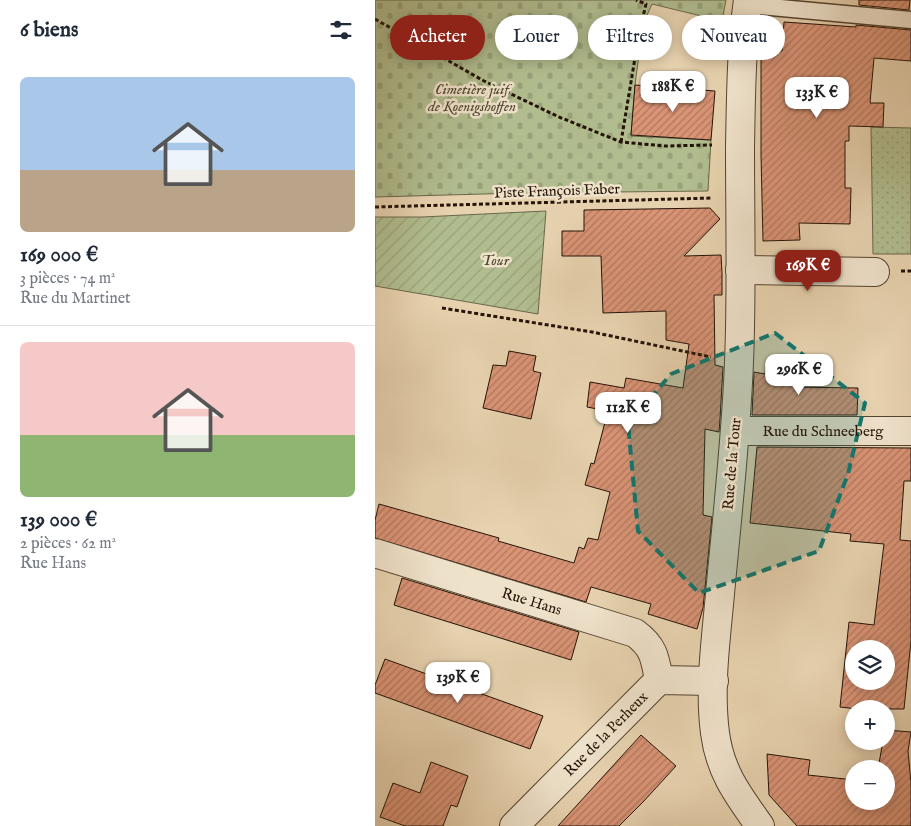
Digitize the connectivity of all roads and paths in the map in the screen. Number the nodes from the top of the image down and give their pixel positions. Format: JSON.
{"nodes":[{"id":1,"x":636,"y":0,"type":"edge"},
{"id":2,"x":748,"y":2,"type":"edge"},
{"id":3,"x":375,"y":20,"type":"edge"},
{"id":4,"x":911,"y":20,"type":"edge"},
{"id":5,"x":621,"y":142,"type":"junction"},
{"id":6,"x":740,"y":145,"type":"junction"},
{"id":7,"x":740,"y":198,"type":"junction"},
{"id":8,"x":375,"y":207,"type":"edge"},
{"id":9,"x":740,"y":270,"type":"junction"},
{"id":10,"x":875,"y":272,"type":"dead end"},
{"id":11,"x":442,"y":308,"type":"dead end"},
{"id":12,"x":739,"y":362,"type":"junction"},
{"id":13,"x":735,"y":431,"type":"junction"},
{"id":14,"x":911,"y":431,"type":"edge"},
{"id":15,"x":375,"y":553,"type":"edge"},
{"id":16,"x":659,"y":680,"type":"junction"},
{"id":17,"x":714,"y":681,"type":"junction"},
{"id":18,"x":514,"y":826,"type":"edge"},
{"id":19,"x":760,"y":826,"type":"edge"}],
"edges":[{"from":1,"to":5,"type":"path"},
{"from":2,"to":4,"type":"lane"},
{"from":2,"to":6,"type":"street","name":"Rue de la Tour"},
{"from":3,"to":5,"type":"path"},
{"from":5,"to":6,"type":"path"},
{"from":6,"to":7,"type":"street","name":"Rue de la Tour"},
{"from":7,"to":8,"type":"path","name":"Piste François Faber"},
{"from":7,"to":9,"type":"street","name":"Rue de la Tour"},
{"from":9,"to":10,"type":"street"},
{"from":9,"to":12,"type":"street","name":"Rue de la Tour"},
{"from":11,"to":12,"type":"path"},
{"from":12,"to":13,"type":"street","name":"Rue de la Tour"},
{"from":13,"to":14,"type":"street","name":"Rue du Schneeberg"},
{"from":13,"to":17,"type":"street","name":"Rue de la Tour"},
{"from":15,"to":16,"type":"street","name":"Rue Hans"},
{"from":16,"to":17,"type":"street","name":"Rue de la Perheux"},
{"from":16,"to":18,"type":"street","name":"Rue de la Perheux"},
{"from":17,"to":19,"type":"street","name":"Rue de la Tour"}]}
